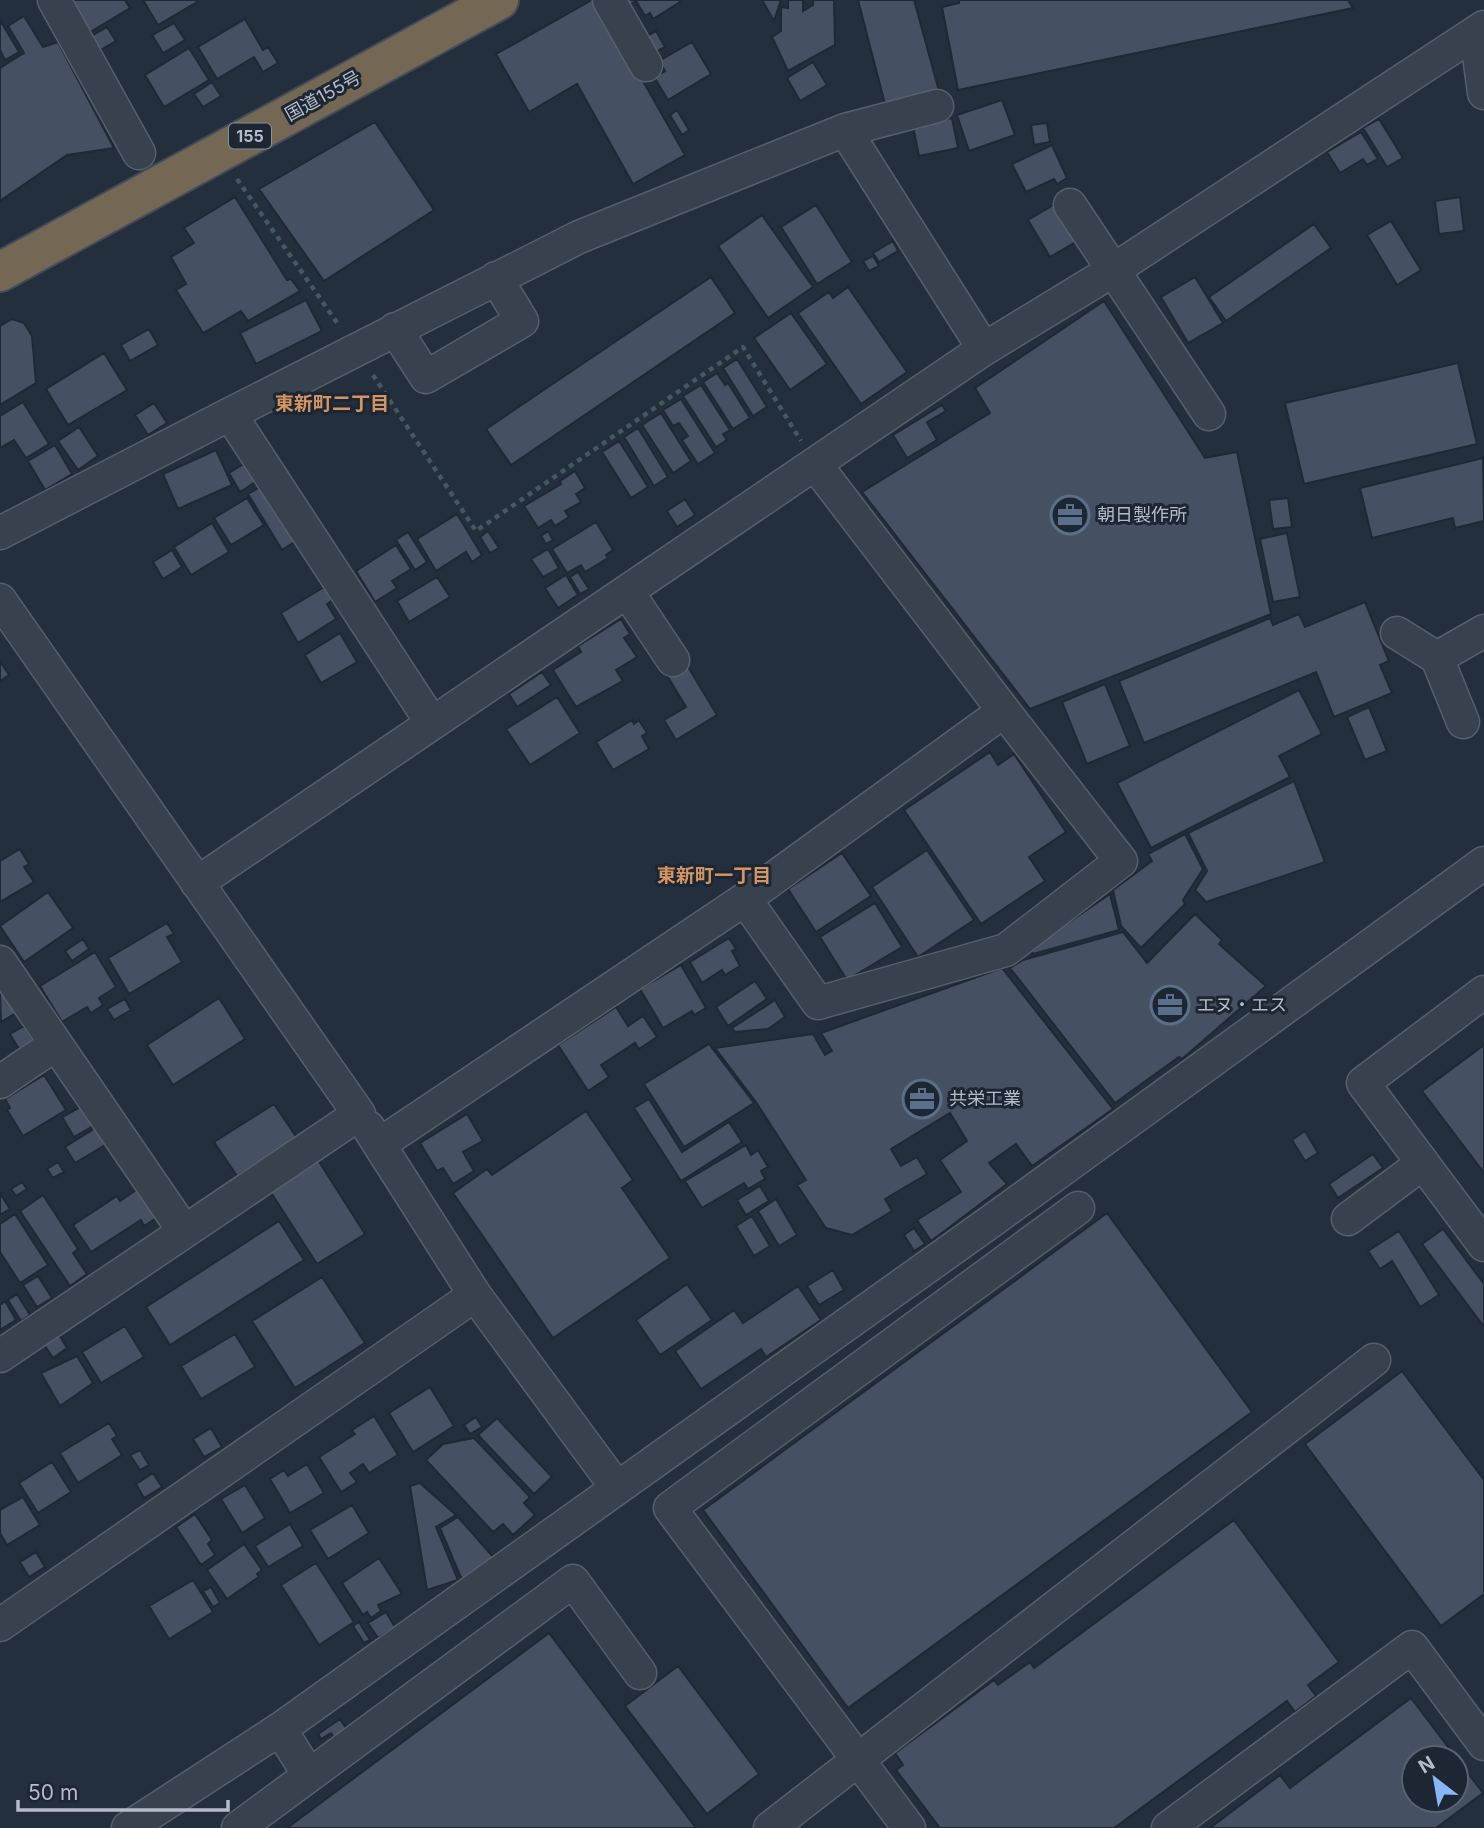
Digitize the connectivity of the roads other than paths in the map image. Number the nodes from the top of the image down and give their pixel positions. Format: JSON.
{"nodes":[{"id":1,"x":54,"y":0,"type":"edge"},
{"id":2,"x":499,"y":0,"type":"edge"},
{"id":3,"x":609,"y":0,"type":"edge"},
{"id":4,"x":455,"y":10,"type":"edge"},
{"id":5,"x":1480,"y":29,"type":"edge"},
{"id":6,"x":646,"y":65,"type":"dead end"},
{"id":7,"x":1484,"y":93,"type":"edge"},
{"id":8,"x":937,"y":106,"type":"dead end"},
{"id":9,"x":845,"y":130,"type":"junction"},
{"id":10,"x":139,"y":153,"type":"dead end"},
{"id":11,"x":1070,"y":205,"type":"dead end"},
{"id":12,"x":1112,"y":271,"type":"junction"},
{"id":13,"x":0,"y":272,"type":"edge"},
{"id":14,"x":496,"y":278,"type":"junction"},
{"id":15,"x":395,"y":329,"type":"junction"},
{"id":16,"x":984,"y":349,"type":"junction"},
{"id":17,"x":230,"y":414,"type":"junction"},
{"id":18,"x":1209,"y":414,"type":"dead end"},
{"id":19,"x":815,"y":464,"type":"junction"},
{"id":20,"x":0,"y":533,"type":"edge"},
{"id":21,"x":627,"y":591,"type":"junction"},
{"id":22,"x":0,"y":600,"type":"edge"},
{"id":23,"x":1484,"y":631,"type":"edge"},
{"id":24,"x":1396,"y":633,"type":"dead end"},
{"id":25,"x":1437,"y":658,"type":"junction"},
{"id":26,"x":673,"y":660,"type":"dead end"},
{"id":27,"x":1004,"y":711,"type":"junction"},
{"id":28,"x":1462,"y":722,"type":"dead end"},
{"id":29,"x":432,"y":723,"type":"junction"},
{"id":30,"x":1484,"y":863,"type":"edge"},
{"id":31,"x":197,"y":883,"type":"junction"},
{"id":32,"x":745,"y":899,"type":"junction"},
{"id":33,"x":0,"y":962,"type":"edge"},
{"id":34,"x":1484,"y":992,"type":"edge"},
{"id":35,"x":56,"y":1044,"type":"junction"},
{"id":36,"x":0,"y":1082,"type":"edge"},
{"id":37,"x":359,"y":1114,"type":"junction"},
{"id":38,"x":380,"y":1144,"type":"junction"},
{"id":39,"x":1423,"y":1163,"type":"junction"},
{"id":40,"x":1078,"y":1208,"type":"dead end"},
{"id":41,"x":1348,"y":1219,"type":"dead end"},
{"id":42,"x":184,"y":1231,"type":"junction"},
{"id":43,"x":1484,"y":1245,"type":"edge"},
{"id":44,"x":475,"y":1295,"type":"junction"},
{"id":45,"x":0,"y":1356,"type":"edge"},
{"id":46,"x":1374,"y":1360,"type":"dead end"},
{"id":47,"x":617,"y":1489,"type":"junction"},
{"id":48,"x":0,"y":1625,"type":"edge"},
{"id":49,"x":640,"y":1673,"type":"dead end"},
{"id":50,"x":280,"y":1730,"type":"junction"},
{"id":51,"x":1484,"y":1744,"type":"edge"},
{"id":52,"x":860,"y":1761,"type":"junction"},
{"id":53,"x":309,"y":1775,"type":"junction"},
{"id":54,"x":781,"y":1825,"type":"edge"},
{"id":55,"x":128,"y":1828,"type":"edge"},
{"id":56,"x":238,"y":1828,"type":"edge"},
{"id":57,"x":909,"y":1828,"type":"edge"},
{"id":58,"x":1168,"y":1828,"type":"edge"}],
"edges":[{"from":1,"to":10,"type":"street"},
{"from":2,"to":4,"type":"highway","name":"国道155号","number":"155"},
{"from":3,"to":6,"type":"street"},
{"from":4,"to":13,"type":"highway","name":"国道155号","number":"155"},
{"from":5,"to":7,"type":"street"},
{"from":5,"to":12,"type":"street"},
{"from":8,"to":9,"type":"street"},
{"from":9,"to":14,"type":"street"},
{"from":9,"to":16,"type":"street"},
{"from":11,"to":12,"type":"street"},
{"from":12,"to":16,"type":"street"},
{"from":12,"to":18,"type":"street"},
{"from":14,"to":15,"type":"street"},
{"from":14,"to":15,"type":"street"},
{"from":15,"to":17,"type":"street"},
{"from":16,"to":19,"type":"street"},
{"from":17,"to":20,"type":"street"},
{"from":17,"to":29,"type":"street"},
{"from":19,"to":21,"type":"street"},
{"from":19,"to":27,"type":"street"},
{"from":21,"to":26,"type":"street"},
{"from":21,"to":29,"type":"street"},
{"from":22,"to":31,"type":"street"},
{"from":23,"to":25,"type":"street"},
{"from":24,"to":25,"type":"street"},
{"from":25,"to":28,"type":"street"},
{"from":27,"to":32,"type":"street"},
{"from":27,"to":32,"type":"street"},
{"from":29,"to":31,"type":"street"},
{"from":30,"to":47,"type":"street"},
{"from":31,"to":37,"type":"street"},
{"from":32,"to":38,"type":"street"},
{"from":33,"to":35,"type":"street"},
{"from":34,"to":39,"type":"street"},
{"from":35,"to":36,"type":"street"},
{"from":35,"to":42,"type":"street"},
{"from":37,"to":38,"type":"street"},
{"from":37,"to":42,"type":"street"},
{"from":38,"to":44,"type":"street"},
{"from":39,"to":41,"type":"street"},
{"from":39,"to":43,"type":"street"},
{"from":40,"to":52,"type":"street"},
{"from":42,"to":45,"type":"street"},
{"from":44,"to":47,"type":"street"},
{"from":44,"to":48,"type":"street"},
{"from":46,"to":52,"type":"street"},
{"from":47,"to":50,"type":"street"},
{"from":49,"to":53,"type":"street"},
{"from":50,"to":53,"type":"street"},
{"from":50,"to":55,"type":"street"},
{"from":51,"to":58,"type":"street"},
{"from":52,"to":54,"type":"street"},
{"from":52,"to":57,"type":"street"},
{"from":53,"to":56,"type":"street"}]}
